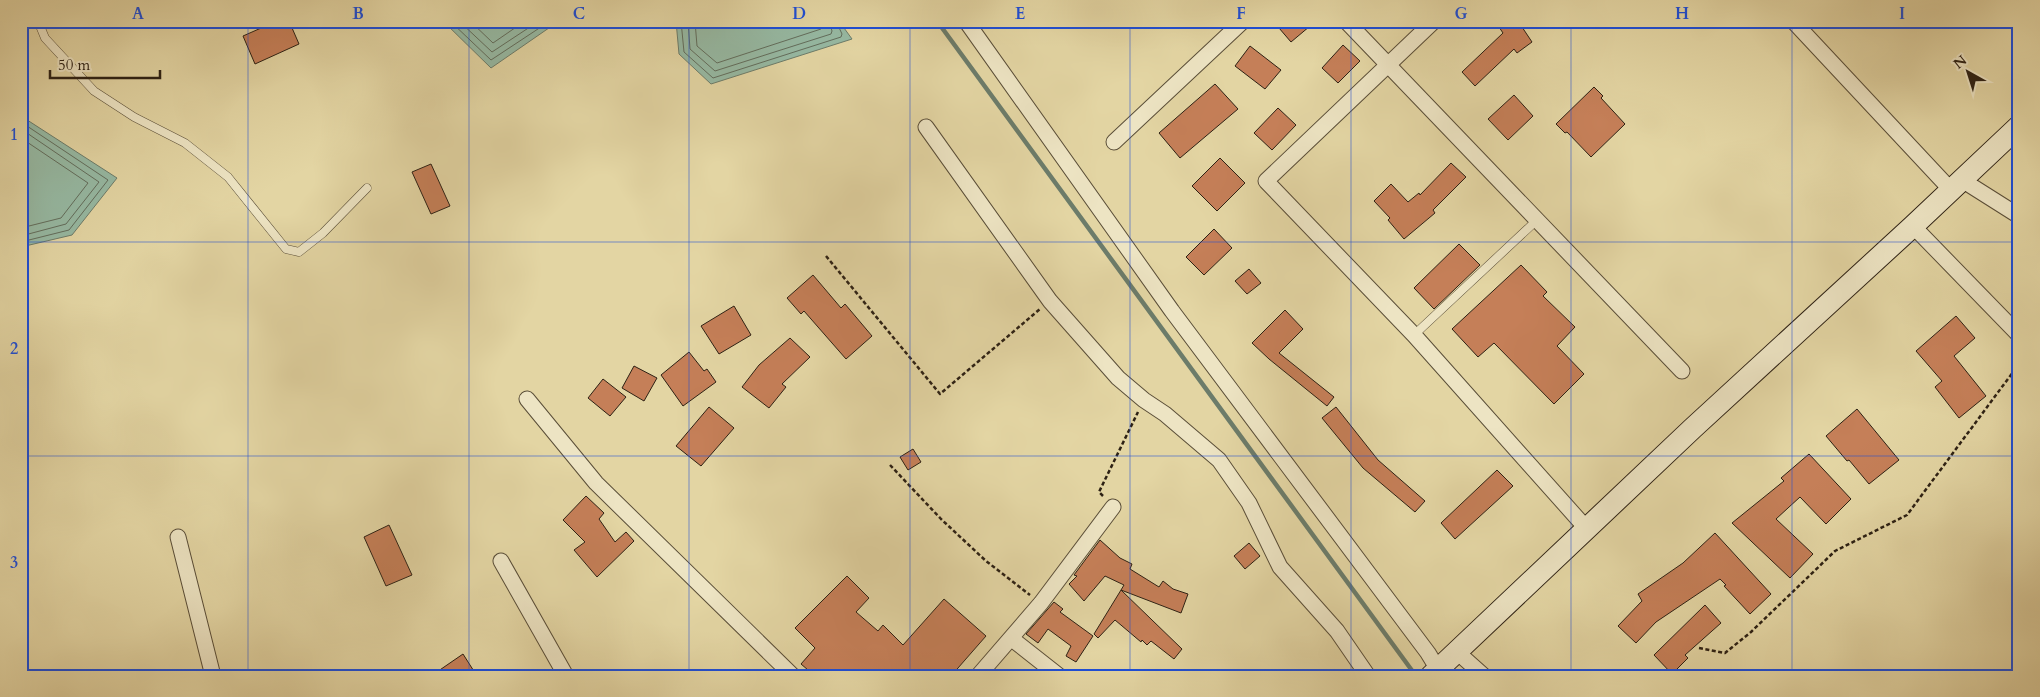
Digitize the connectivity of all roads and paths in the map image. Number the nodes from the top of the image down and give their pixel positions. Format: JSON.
{"nodes":[{"id":1,"x":38,"y":21,"type":"edge"},
{"id":2,"x":966,"y":21,"type":"edge"},
{"id":3,"x":1243,"y":21,"type":"edge"},
{"id":4,"x":1346,"y":21,"type":"edge"},
{"id":5,"x":1434,"y":21,"type":"edge"},
{"id":6,"x":1793,"y":21,"type":"edge"},
{"id":7,"x":1387,"y":66,"type":"junction"},
{"id":8,"x":2019,"y":126,"type":"edge"},
{"id":9,"x":926,"y":127,"type":"dead end"},
{"id":10,"x":1114,"y":142,"type":"dead end"},
{"id":11,"x":1957,"y":185,"type":"junction"},
{"id":12,"x":367,"y":188,"type":"dead end"},
{"id":13,"x":2018,"y":212,"type":"edge"},
{"id":14,"x":1536,"y":220,"type":"junction"},
{"id":15,"x":1913,"y":226,"type":"junction"},
{"id":16,"x":826,"y":256,"type":"dead end"},
{"id":17,"x":1050,"y":301,"type":"junction"},
{"id":18,"x":1414,"y":335,"type":"junction"},
{"id":19,"x":2019,"y":335,"type":"edge"},
{"id":20,"x":2019,"y":364,"type":"edge"},
{"id":21,"x":1682,"y":371,"type":"dead end"},
{"id":22,"x":527,"y":399,"type":"dead end"},
{"id":23,"x":1144,"y":400,"type":"junction"},
{"id":24,"x":890,"y":464,"type":"dead end"},
{"id":25,"x":1113,"y":507,"type":"joint"},
{"id":26,"x":1586,"y":528,"type":"junction"},
{"id":27,"x":178,"y":536,"type":"dead end"},
{"id":28,"x":501,"y":561,"type":"dead end"},
{"id":29,"x":1041,"y":603,"type":"junction"},
{"id":30,"x":1012,"y":639,"type":"junction"},
{"id":31,"x":1698,"y":648,"type":"dead end"},
{"id":32,"x":1456,"y":651,"type":"junction"},
{"id":33,"x":1437,"y":673,"type":"edge"},
{"id":34,"x":213,"y":676,"type":"edge"},
{"id":35,"x":566,"y":676,"type":"edge"},
{"id":36,"x":793,"y":676,"type":"edge"},
{"id":37,"x":978,"y":676,"type":"edge"},
{"id":38,"x":1059,"y":676,"type":"edge"},
{"id":39,"x":1368,"y":676,"type":"edge"},
{"id":40,"x":1484,"y":676,"type":"edge"}],
"edges":[{"from":1,"to":12,"type":"lane"},
{"from":2,"to":33,"type":"street"},
{"from":3,"to":10,"type":"street"},
{"from":4,"to":7,"type":"street"},
{"from":5,"to":7,"type":"street"},
{"from":6,"to":11,"type":"street"},
{"from":7,"to":14,"type":"street"},
{"from":7,"to":18,"type":"street"},
{"from":8,"to":11,"type":"street"},
{"from":9,"to":17,"type":"street"},
{"from":11,"to":13,"type":"street"},
{"from":11,"to":15,"type":"street"},
{"from":14,"to":18,"type":"lane"},
{"from":14,"to":21,"type":"street"},
{"from":15,"to":19,"type":"street"},
{"from":15,"to":26,"type":"street"},
{"from":16,"to":17,"type":"path"},
{"from":17,"to":23,"type":"street"},
{"from":18,"to":26,"type":"street"},
{"from":20,"to":31,"type":"path"},
{"from":22,"to":36,"type":"street"},
{"from":23,"to":25,"type":"path"},
{"from":23,"to":39,"type":"street"},
{"from":24,"to":29,"type":"path"},
{"from":25,"to":29,"type":"street"},
{"from":26,"to":32,"type":"street"},
{"from":27,"to":34,"type":"street"},
{"from":28,"to":35,"type":"street"},
{"from":29,"to":30,"type":"street"},
{"from":30,"to":37,"type":"street"},
{"from":30,"to":38,"type":"street"},
{"from":32,"to":33,"type":"street"},
{"from":32,"to":40,"type":"street"}]}
